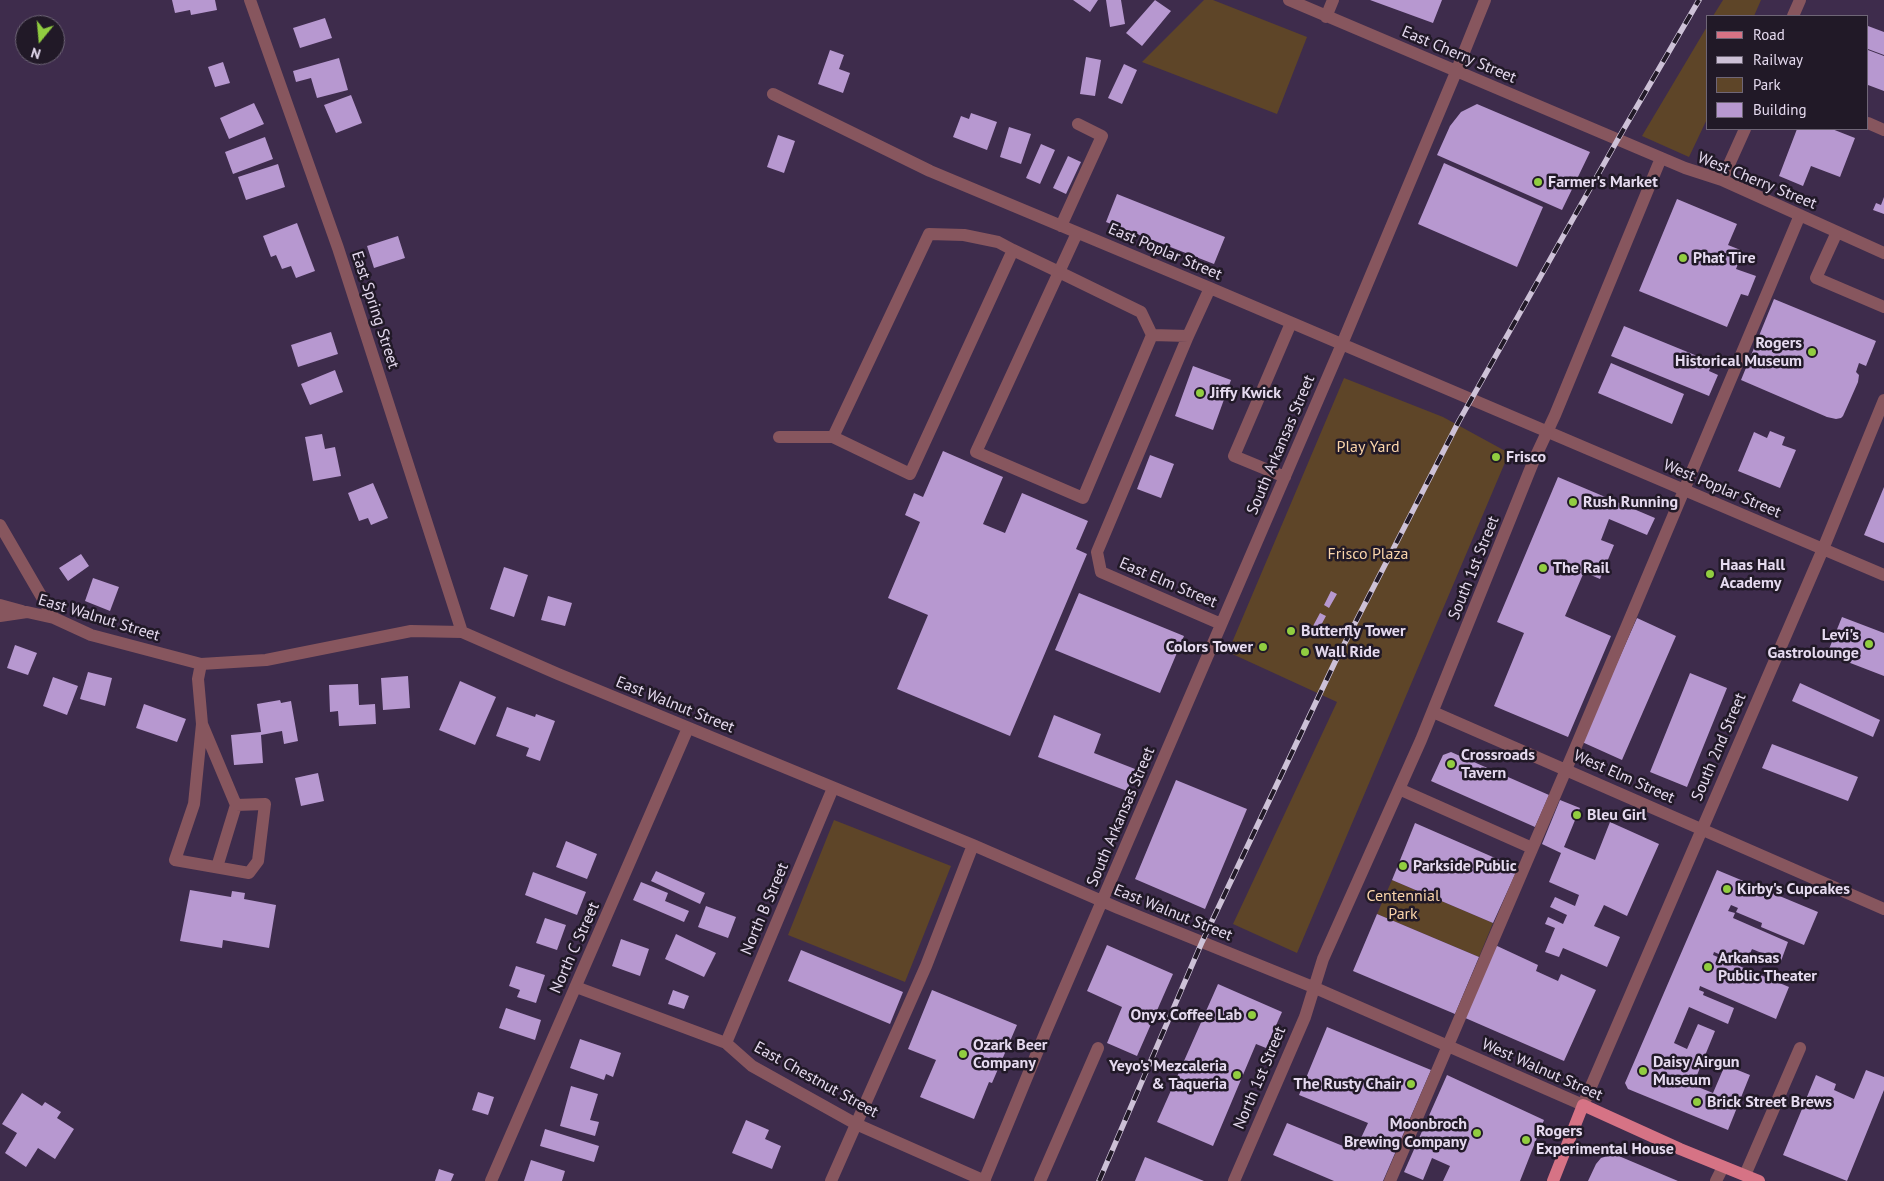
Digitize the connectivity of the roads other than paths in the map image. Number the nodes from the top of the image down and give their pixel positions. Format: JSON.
{"nodes":[{"id":1,"x":250,"y":0,"type":"edge"},
{"id":2,"x":1289,"y":0,"type":"edge"},
{"id":3,"x":1333,"y":0,"type":"edge"},
{"id":4,"x":1485,"y":0,"type":"edge"},
{"id":5,"x":1800,"y":0,"type":"edge"},
{"id":6,"x":1793,"y":15,"type":"edge"},
{"id":7,"x":1326,"y":17,"type":"junction"},
{"id":8,"x":1456,"y":72,"type":"junction"},
{"id":9,"x":773,"y":94,"type":"dead end"},
{"id":10,"x":1869,"y":123,"type":"edge"},
{"id":11,"x":1078,"y":124,"type":"dead end"},
{"id":12,"x":1745,"y":130,"type":"edge"},
{"id":13,"x":1884,"y":130,"type":"edge"},
{"id":14,"x":1618,"y":139,"type":"joint"},
{"id":15,"x":1661,"y":158,"type":"junction"},
{"id":16,"x":1722,"y":180,"type":"junction"},
{"id":17,"x":1800,"y":215,"type":"junction"},
{"id":18,"x":1060,"y":226,"type":"junction"},
{"id":19,"x":1837,"y":232,"type":"junction"},
{"id":20,"x":1077,"y":233,"type":"junction"},
{"id":21,"x":1014,"y":250,"type":"junction"},
{"id":22,"x":1884,"y":253,"type":"edge"},
{"id":23,"x":1059,"y":272,"type":"junction"},
{"id":24,"x":1210,"y":288,"type":"junction"},
{"id":25,"x":1884,"y":307,"type":"edge"},
{"id":26,"x":1291,"y":323,"type":"junction"},
{"id":27,"x":1152,"y":335,"type":"junction"},
{"id":28,"x":1188,"y":336,"type":"junction"},
{"id":29,"x":1342,"y":344,"type":"junction"},
{"id":30,"x":1884,"y":400,"type":"edge"},
{"id":31,"x":1547,"y":433,"type":"junction"},
{"id":32,"x":778,"y":437,"type":"dead end"},
{"id":33,"x":833,"y":437,"type":"junction"},
{"id":34,"x":1285,"y":477,"type":"junction"},
{"id":35,"x":1685,"y":490,"type":"junction"},
{"id":36,"x":0,"y":525,"type":"edge"},
{"id":37,"x":1823,"y":549,"type":"junction"},
{"id":38,"x":1884,"y":575,"type":"edge"},
{"id":39,"x":0,"y":605,"type":"edge"},
{"id":40,"x":27,"y":612,"type":"junction"},
{"id":41,"x":0,"y":616,"type":"edge"},
{"id":42,"x":54,"y":618,"type":"junction"},
{"id":43,"x":1222,"y":624,"type":"junction"},
{"id":44,"x":462,"y":632,"type":"junction"},
{"id":45,"x":201,"y":664,"type":"junction"},
{"id":46,"x":1433,"y":712,"type":"junction"},
{"id":47,"x":202,"y":724,"type":"junction"},
{"id":48,"x":688,"y":728,"type":"junction"},
{"id":49,"x":1566,"y":770,"type":"junction"},
{"id":50,"x":834,"y":788,"type":"junction"},
{"id":51,"x":1399,"y":789,"type":"junction"},
{"id":52,"x":236,"y":805,"type":"junction"},
{"id":53,"x":1702,"y":829,"type":"junction"},
{"id":54,"x":973,"y":846,"type":"junction"},
{"id":55,"x":1532,"y":848,"type":"junction"},
{"id":56,"x":216,"y":867,"type":"junction"},
{"id":57,"x":1102,"y":901,"type":"junction"},
{"id":58,"x":1884,"y":909,"type":"edge"},
{"id":59,"x":576,"y":986,"type":"junction"},
{"id":60,"x":1313,"y":988,"type":"junction"},
{"id":61,"x":726,"y":1042,"type":"junction"},
{"id":62,"x":1448,"y":1046,"type":"junction"},
{"id":63,"x":1098,"y":1048,"type":"dead end"},
{"id":64,"x":1800,"y":1048,"type":"dead end"},
{"id":65,"x":1583,"y":1106,"type":"junction"},
{"id":66,"x":856,"y":1124,"type":"junction"},
{"id":67,"x":1723,"y":1166,"type":"junction"},
{"id":68,"x":1745,"y":1175,"type":"junction"},
{"id":69,"x":491,"y":1181,"type":"edge"},
{"id":70,"x":831,"y":1181,"type":"edge"},
{"id":71,"x":985,"y":1181,"type":"edge"},
{"id":72,"x":1040,"y":1181,"type":"edge"},
{"id":73,"x":1234,"y":1181,"type":"edge"},
{"id":74,"x":1390,"y":1181,"type":"edge"},
{"id":75,"x":1553,"y":1181,"type":"edge"},
{"id":76,"x":1716,"y":1181,"type":"edge"},
{"id":77,"x":1759,"y":1181,"type":"edge"}],
"edges":[{"from":1,"to":44,"type":"street","name":"East Spring Street"},
{"from":2,"to":7,"type":"street","name":"East Cherry Street"},
{"from":3,"to":7,"type":"street"},
{"from":4,"to":8,"type":"street","name":"South Arkansas Street"},
{"from":5,"to":6,"type":"street"},
{"from":7,"to":8,"type":"street","name":"East Cherry Street"},
{"from":8,"to":14,"type":"street","name":"East Cherry Street"},
{"from":8,"to":29,"type":"street","name":"South Arkansas Street"},
{"from":9,"to":18,"type":"street","name":"East Poplar Street"},
{"from":10,"to":13,"type":"street"},
{"from":11,"to":18,"type":"street"},
{"from":12,"to":16,"type":"street"},
{"from":14,"to":15,"type":"street","name":"West Cherry Street"},
{"from":15,"to":16,"type":"street","name":"West Cherry Street"},
{"from":15,"to":31,"type":"street","name":"South 1st Street"},
{"from":16,"to":17,"type":"street","name":"West Cherry Street"},
{"from":17,"to":19,"type":"street","name":"West Cherry Street"},
{"from":17,"to":35,"type":"street"},
{"from":18,"to":20,"type":"street","name":"East Poplar Street"},
{"from":19,"to":22,"type":"street","name":"West Cherry Street"},
{"from":19,"to":25,"type":"street"},
{"from":20,"to":23,"type":"street"},
{"from":20,"to":24,"type":"street","name":"East Poplar Street"},
{"from":21,"to":23,"type":"street"},
{"from":21,"to":33,"type":"street"},
{"from":21,"to":33,"type":"street"},
{"from":23,"to":27,"type":"street"},
{"from":23,"to":27,"type":"street"},
{"from":24,"to":26,"type":"street","name":"East Poplar Street"},
{"from":24,"to":28,"type":"street"},
{"from":26,"to":29,"type":"street","name":"East Poplar Street"},
{"from":26,"to":34,"type":"street"},
{"from":27,"to":28,"type":"street"},
{"from":28,"to":43,"type":"street","name":"East Elm Street"},
{"from":29,"to":31,"type":"street","name":"East Poplar Street"},
{"from":29,"to":34,"type":"street","name":"South Arkansas Street"},
{"from":30,"to":37,"type":"street","name":"South 2nd Street"},
{"from":31,"to":35,"type":"street","name":"West Poplar Street"},
{"from":31,"to":46,"type":"street","name":"South 1st Street"},
{"from":32,"to":33,"type":"street"},
{"from":34,"to":43,"type":"street","name":"South Arkansas Street"},
{"from":35,"to":37,"type":"street","name":"West Poplar Street"},
{"from":35,"to":49,"type":"street"},
{"from":36,"to":42,"type":"street"},
{"from":37,"to":38,"type":"street","name":"West Poplar Street"},
{"from":37,"to":53,"type":"street","name":"South 2nd Street"},
{"from":39,"to":40,"type":"street"},
{"from":40,"to":41,"type":"street","name":"East Walnut Street"},
{"from":40,"to":42,"type":"street","name":"East Walnut Street"},
{"from":42,"to":45,"type":"street","name":"East Walnut Street"},
{"from":43,"to":57,"type":"street","name":"South Arkansas Street"},
{"from":44,"to":45,"type":"street","name":"East Walnut Street"},
{"from":44,"to":48,"type":"street","name":"East Walnut Street"},
{"from":45,"to":47,"type":"street"},
{"from":46,"to":49,"type":"street","name":"West Elm Street"},
{"from":46,"to":51,"type":"street","name":"South 1st Street"},
{"from":47,"to":52,"type":"street"},
{"from":47,"to":56,"type":"street"},
{"from":48,"to":50,"type":"street","name":"East Walnut Street"},
{"from":48,"to":59,"type":"street","name":"North C Street"},
{"from":49,"to":53,"type":"street","name":"West Elm Street"},
{"from":49,"to":55,"type":"street"},
{"from":50,"to":54,"type":"street","name":"East Walnut Street"},
{"from":50,"to":61,"type":"street","name":"North B Street"},
{"from":51,"to":55,"type":"street"},
{"from":51,"to":60,"type":"street","name":"South 1st Street"},
{"from":52,"to":56,"type":"street"},
{"from":52,"to":56,"type":"street"},
{"from":53,"to":58,"type":"street","name":"West Elm Street"},
{"from":53,"to":65,"type":"street","name":"South 2nd Street"},
{"from":54,"to":57,"type":"street","name":"East Walnut Street"},
{"from":54,"to":66,"type":"street"},
{"from":55,"to":62,"type":"street"},
{"from":57,"to":60,"type":"street","name":"East Walnut Street"},
{"from":57,"to":71,"type":"street","name":"South Arkansas Street"},
{"from":59,"to":61,"type":"street","name":"East Chestnut Street"},
{"from":59,"to":69,"type":"street","name":"North C Street"},
{"from":60,"to":62,"type":"street","name":"West Walnut Street"},
{"from":60,"to":73,"type":"street","name":"North 1st Street"},
{"from":61,"to":66,"type":"street","name":"East Chestnut Street"},
{"from":62,"to":65,"type":"street","name":"West Walnut Street"},
{"from":62,"to":74,"type":"street"},
{"from":63,"to":72,"type":"street"},
{"from":64,"to":68,"type":"street"},
{"from":65,"to":67,"type":"main road","name":"West Walnut Street"},
{"from":65,"to":75,"type":"main road"},
{"from":66,"to":70,"type":"street"},
{"from":66,"to":71,"type":"street","name":"East Chestnut Street"},
{"from":67,"to":68,"type":"main road","name":"West Walnut Street"},
{"from":67,"to":76,"type":"street"},
{"from":68,"to":77,"type":"main road","name":"West Walnut Street"}]}
